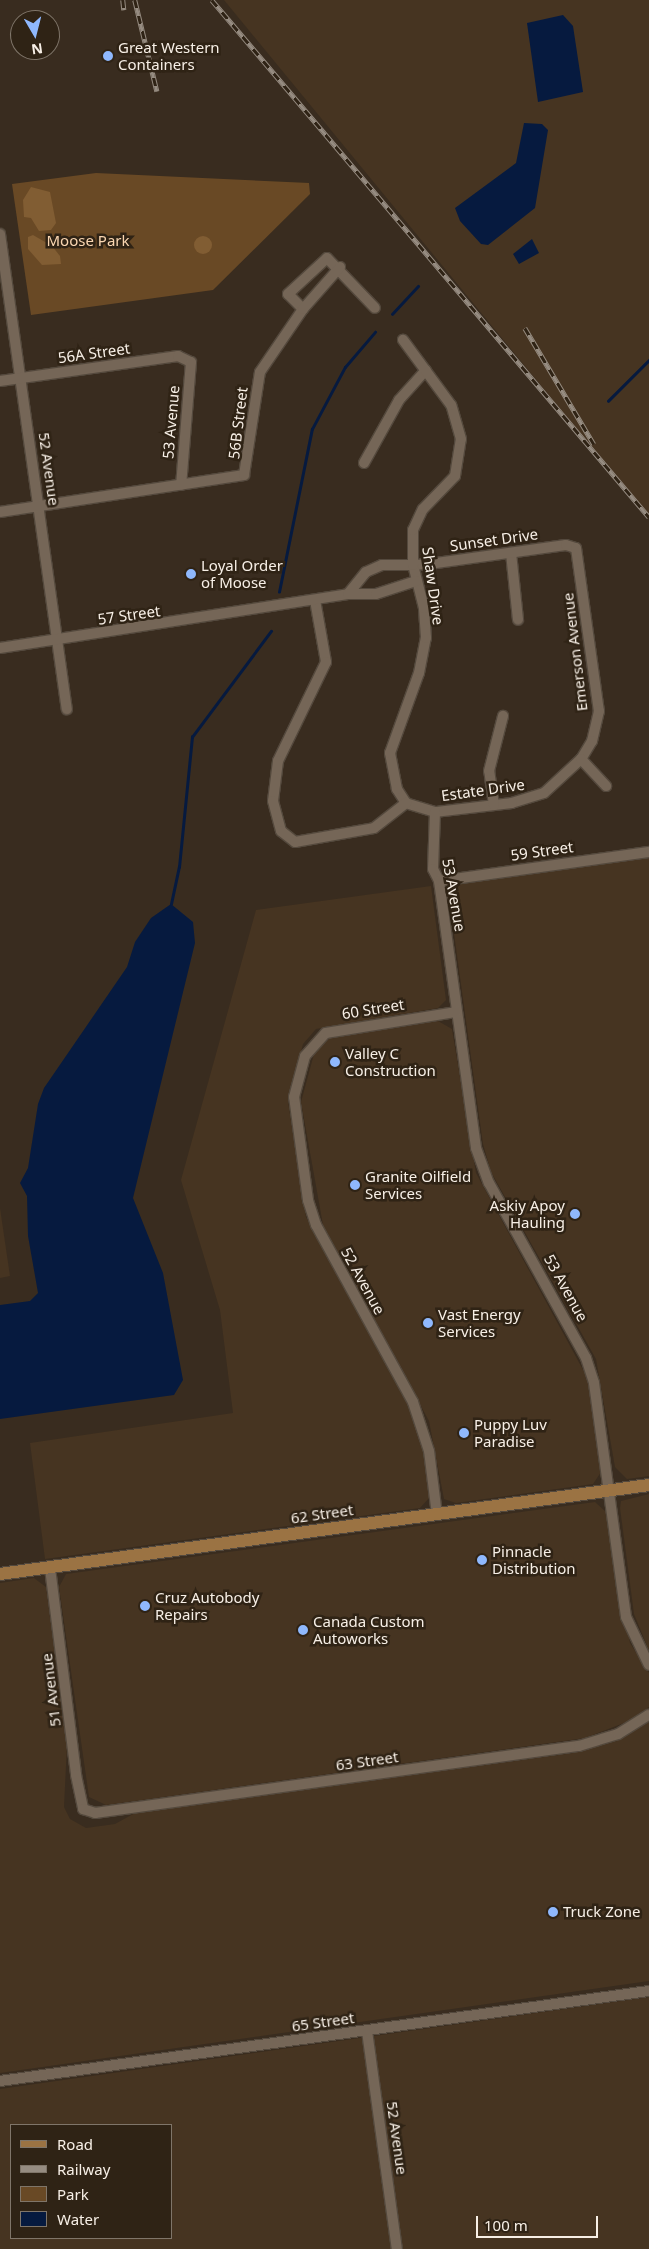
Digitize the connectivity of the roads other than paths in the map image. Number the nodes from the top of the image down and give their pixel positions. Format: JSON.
{"nodes":[{"id":1,"x":0,"y":234,"type":"edge"},
{"id":2,"x":340,"y":268,"type":"junction"},
{"id":3,"x":375,"y":308,"type":"dead end"},
{"id":4,"x":303,"y":309,"type":"junction"},
{"id":5,"x":402,"y":340,"type":"dead end"},
{"id":6,"x":191,"y":362,"type":"joint"},
{"id":7,"x":426,"y":370,"type":"junction"},
{"id":8,"x":21,"y":378,"type":"junction"},
{"id":9,"x":0,"y":381,"type":"edge"},
{"id":10,"x":364,"y":463,"type":"dead end"},
{"id":11,"x":181,"y":485,"type":"junction"},
{"id":12,"x":39,"y":506,"type":"junction"},
{"id":13,"x":0,"y":512,"type":"edge"},
{"id":14,"x":566,"y":545,"type":"joint"},
{"id":15,"x":510,"y":553,"type":"junction"},
{"id":16,"x":412,"y":565,"type":"junction"},
{"id":17,"x":416,"y":581,"type":"junction"},
{"id":18,"x":348,"y":594,"type":"junction"},
{"id":19,"x":315,"y":600,"type":"junction"},
{"id":20,"x":518,"y":620,"type":"dead end"},
{"id":21,"x":57,"y":640,"type":"junction"},
{"id":22,"x":0,"y":648,"type":"edge"},
{"id":23,"x":67,"y":709,"type":"dead end"},
{"id":24,"x":503,"y":716,"type":"dead end"},
{"id":25,"x":581,"y":759,"type":"junction"},
{"id":26,"x":606,"y":786,"type":"dead end"},
{"id":27,"x":406,"y":802,"type":"junction"},
{"id":28,"x":494,"y":805,"type":"junction"},
{"id":29,"x":435,"y":812,"type":"junction"},
{"id":30,"x":649,"y":852,"type":"edge"},
{"id":31,"x":439,"y":880,"type":"junction"},
{"id":32,"x":456,"y":1012,"type":"junction"},
{"id":33,"x":305,"y":1056,"type":"joint"},
{"id":34,"x":649,"y":1485,"type":"edge"},
{"id":35,"x":610,"y":1490,"type":"junction"},
{"id":36,"x":437,"y":1515,"type":"junction"},
{"id":37,"x":50,"y":1568,"type":"junction"},
{"id":38,"x":0,"y":1574,"type":"edge"},
{"id":39,"x":649,"y":1665,"type":"edge"},
{"id":40,"x":649,"y":1716,"type":"edge"},
{"id":41,"x":83,"y":1809,"type":"joint"},
{"id":42,"x":649,"y":1991,"type":"edge"},
{"id":43,"x":367,"y":2032,"type":"junction"},
{"id":44,"x":0,"y":2081,"type":"edge"},
{"id":45,"x":397,"y":2249,"type":"edge"}],
"edges":[{"from":1,"to":8,"type":"street","name":"52 Avenue"},
{"from":2,"to":3,"type":"street"},
{"from":2,"to":4,"type":"street","name":"56B Street"},
{"from":2,"to":4,"type":"street"},
{"from":4,"to":11,"type":"street","name":"56B Street"},
{"from":5,"to":7,"type":"street","name":"Shaw Drive"},
{"from":6,"to":8,"type":"street","name":"56A Street"},
{"from":6,"to":11,"type":"street","name":"53 Avenue"},
{"from":7,"to":10,"type":"street"},
{"from":7,"to":16,"type":"street","name":"Shaw Drive"},
{"from":8,"to":9,"type":"street","name":"56A Street"},
{"from":8,"to":12,"type":"street","name":"52 Avenue"},
{"from":11,"to":12,"type":"street","name":"56B Street"},
{"from":12,"to":13,"type":"street","name":"56B Street"},
{"from":12,"to":21,"type":"street","name":"52 Avenue"},
{"from":14,"to":15,"type":"street","name":"Sunset Drive"},
{"from":14,"to":25,"type":"street","name":"Emerson Avenue"},
{"from":15,"to":16,"type":"street","name":"Sunset Drive"},
{"from":15,"to":20,"type":"street"},
{"from":16,"to":17,"type":"street","name":"Shaw Drive"},
{"from":16,"to":18,"type":"street","name":"Sunset Drive"},
{"from":17,"to":18,"type":"street"},
{"from":17,"to":27,"type":"street","name":"Shaw Drive"},
{"from":18,"to":19,"type":"street"},
{"from":19,"to":21,"type":"street","name":"57 Street"},
{"from":19,"to":27,"type":"street"},
{"from":21,"to":22,"type":"street","name":"57 Street"},
{"from":21,"to":23,"type":"street","name":"52 Avenue"},
{"from":24,"to":28,"type":"street"},
{"from":25,"to":26,"type":"street"},
{"from":25,"to":28,"type":"street","name":"Estate Drive"},
{"from":27,"to":29,"type":"street"},
{"from":28,"to":29,"type":"street","name":"Estate Drive"},
{"from":29,"to":31,"type":"street","name":"53 Avenue"},
{"from":30,"to":31,"type":"street","name":"59 Street"},
{"from":31,"to":32,"type":"street","name":"53 Avenue"},
{"from":32,"to":33,"type":"street","name":"60 Street"},
{"from":32,"to":35,"type":"street","name":"53 Avenue"},
{"from":33,"to":36,"type":"street","name":"52 Avenue"},
{"from":34,"to":35,"type":"main road","name":"62 Street"},
{"from":35,"to":36,"type":"main road","name":"62 Street"},
{"from":35,"to":39,"type":"street","name":"53 Avenue"},
{"from":36,"to":37,"type":"main road","name":"62 Street"},
{"from":37,"to":38,"type":"main road","name":"62 Street"},
{"from":37,"to":41,"type":"street","name":"51 Avenue"},
{"from":40,"to":41,"type":"street","name":"63 Street"},
{"from":42,"to":43,"type":"street","name":"65 Street"},
{"from":43,"to":44,"type":"street","name":"65 Street"},
{"from":43,"to":45,"type":"street","name":"52 Avenue"}]}
